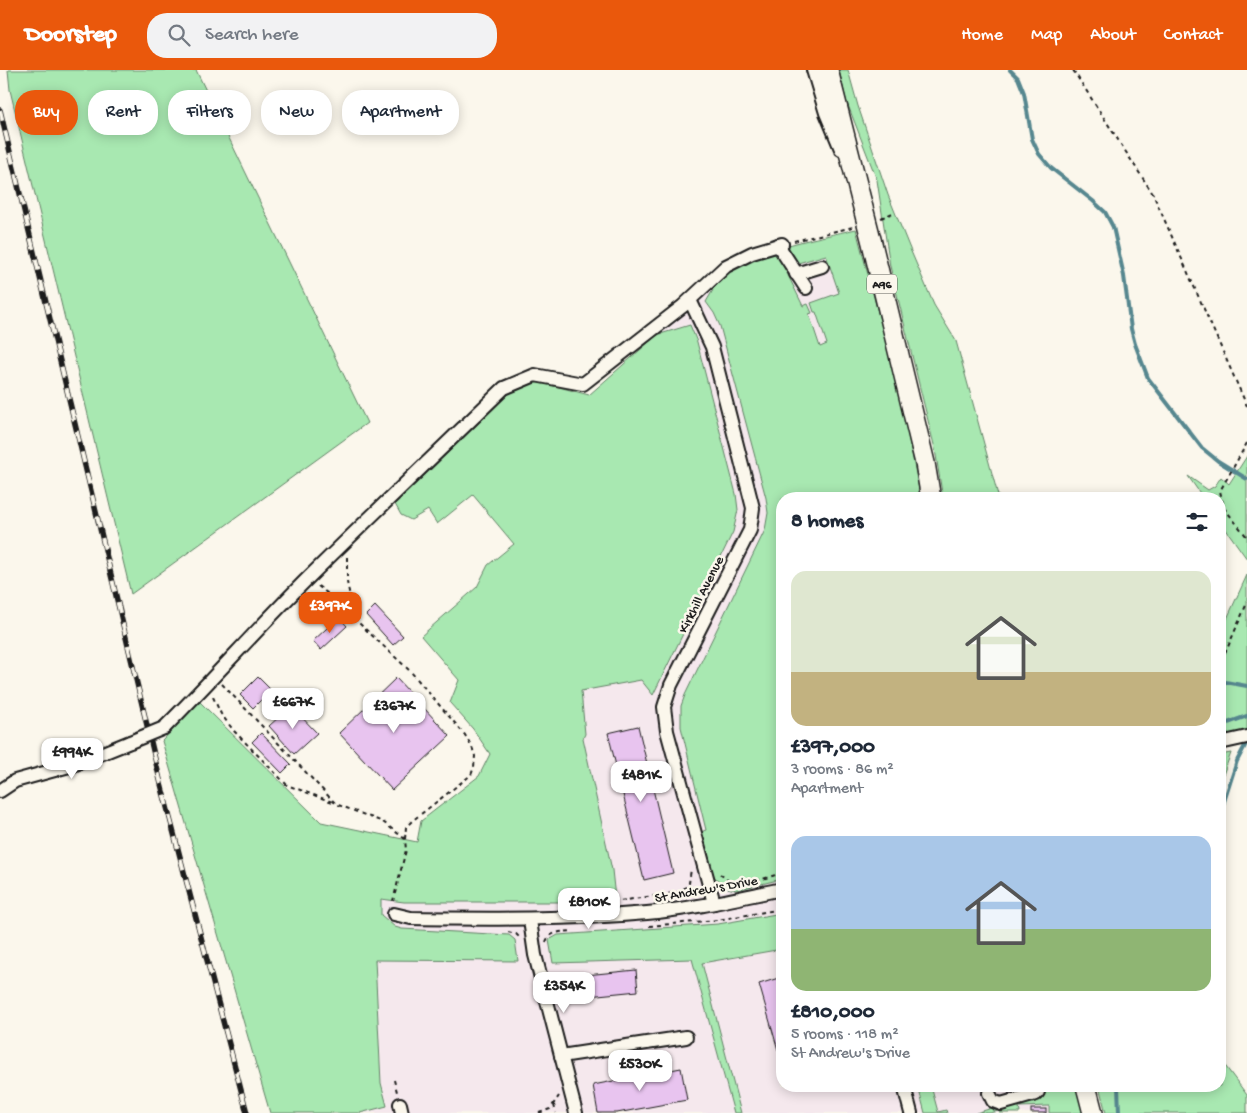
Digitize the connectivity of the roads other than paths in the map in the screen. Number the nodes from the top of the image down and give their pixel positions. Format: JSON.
{"nodes":[{"id":1,"x":814,"y":70,"type":"edge"},
{"id":2,"x":828,"y":70,"type":"edge"},
{"id":3,"x":860,"y":195,"type":"junction"},
{"id":4,"x":822,"y":266,"type":"dead end"},
{"id":5,"x":796,"y":274,"type":"junction"},
{"id":6,"x":806,"y":288,"type":"dead end"},
{"id":7,"x":690,"y":300,"type":"junction"},
{"id":8,"x":930,"y":492,"type":"edge"},
{"id":9,"x":1247,"y":737,"type":"edge"},
{"id":10,"x":1226,"y":742,"type":"edge"},
{"id":11,"x":0,"y":792,"type":"edge"},
{"id":12,"x":776,"y":890,"type":"edge"},
{"id":13,"x":714,"y":903,"type":"junction"},
{"id":14,"x":394,"y":914,"type":"road end"},
{"id":15,"x":530,"y":920,"type":"junction"},
{"id":16,"x":686,"y":1037,"type":"dead end"},
{"id":17,"x":561,"y":1056,"type":"junction"},
{"id":18,"x":906,"y":1092,"type":"edge"},
{"id":19,"x":1038,"y":1092,"type":"edge"},
{"id":20,"x":1088,"y":1092,"type":"edge"},
{"id":21,"x":989,"y":1093,"type":"dead end"},
{"id":22,"x":576,"y":1113,"type":"edge"},
{"id":23,"x":911,"y":1113,"type":"edge"},
{"id":24,"x":1093,"y":1113,"type":"edge"}],
"edges":[{"from":1,"to":3,"type":"street"},
{"from":2,"to":3,"type":"highway","number":"A96"},
{"from":3,"to":8,"type":"highway","number":"A96"},
{"from":4,"to":5,"type":"street"},
{"from":5,"to":6,"type":"street"},
{"from":5,"to":7,"type":"street"},
{"from":7,"to":11,"type":"street","bridge":true},
{"from":7,"to":13,"type":"street","name":"Kirkhill Avenue"},
{"from":9,"to":10,"type":"street"},
{"from":12,"to":13,"type":"street","name":"St Andrew's Drive"},
{"from":13,"to":15,"type":"street","name":"St Andrew's Drive"},
{"from":14,"to":15,"type":"street","name":"St Andrew's Drive"},
{"from":15,"to":17,"type":"street"},
{"from":16,"to":17,"type":"street"},
{"from":17,"to":22,"type":"street"},
{"from":18,"to":23,"type":"street"},
{"from":19,"to":21,"type":"street"},
{"from":20,"to":24,"type":"highway"}]}
